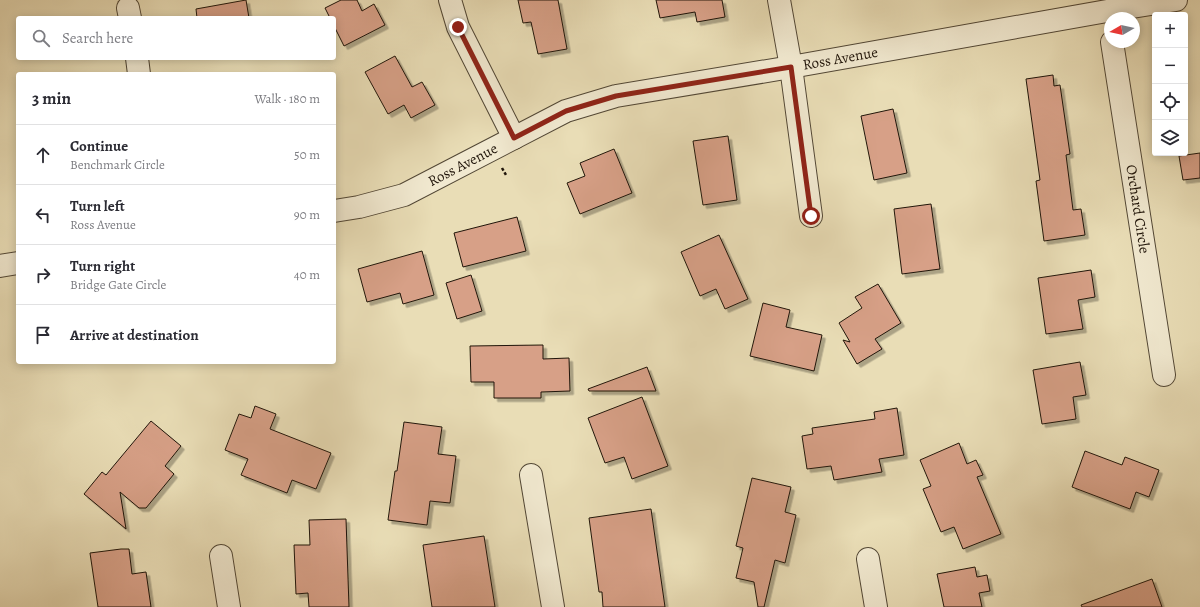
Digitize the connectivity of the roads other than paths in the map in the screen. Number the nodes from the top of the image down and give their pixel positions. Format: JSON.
{"nodes":[{"id":1,"x":450,"y":0,"type":"edge"},
{"id":2,"x":779,"y":0,"type":"edge"},
{"id":3,"x":1176,"y":0,"type":"edge"},
{"id":4,"x":1106,"y":5,"type":"edge"},
{"id":5,"x":1113,"y":48,"type":"edge"},
{"id":6,"x":137,"y":60,"type":"edge"},
{"id":7,"x":791,"y":67,"type":"junction"},
{"id":8,"x":139,"y":72,"type":"edge"},
{"id":9,"x":514,"y":138,"type":"junction"},
{"id":10,"x":336,"y":211,"type":"edge"},
{"id":11,"x":811,"y":216,"type":"dead end"},
{"id":12,"x":16,"y":263,"type":"edge"},
{"id":13,"x":0,"y":266,"type":"edge"},
{"id":14,"x":1164,"y":376,"type":"dead end"},
{"id":15,"x":531,"y":475,"type":"dead end"},
{"id":16,"x":221,"y":556,"type":"dead end"},
{"id":17,"x":868,"y":559,"type":"dead end"},
{"id":18,"x":229,"y":607,"type":"edge"},
{"id":19,"x":553,"y":607,"type":"edge"},
{"id":20,"x":876,"y":607,"type":"edge"}],
"edges":[{"from":1,"to":9,"type":"street"},
{"from":2,"to":7,"type":"street"},
{"from":3,"to":4,"type":"street","name":"Ross Avenue"},
{"from":4,"to":7,"type":"street","name":"Ross Avenue"},
{"from":5,"to":14,"type":"street","name":"Orchard Circle"},
{"from":6,"to":8,"type":"street"},
{"from":7,"to":9,"type":"street","name":"Ross Avenue"},
{"from":7,"to":11,"type":"street"},
{"from":9,"to":10,"type":"street","name":"Ross Avenue"},
{"from":12,"to":13,"type":"street"},
{"from":15,"to":19,"type":"street"},
{"from":16,"to":18,"type":"street"},
{"from":17,"to":20,"type":"street"}]}
